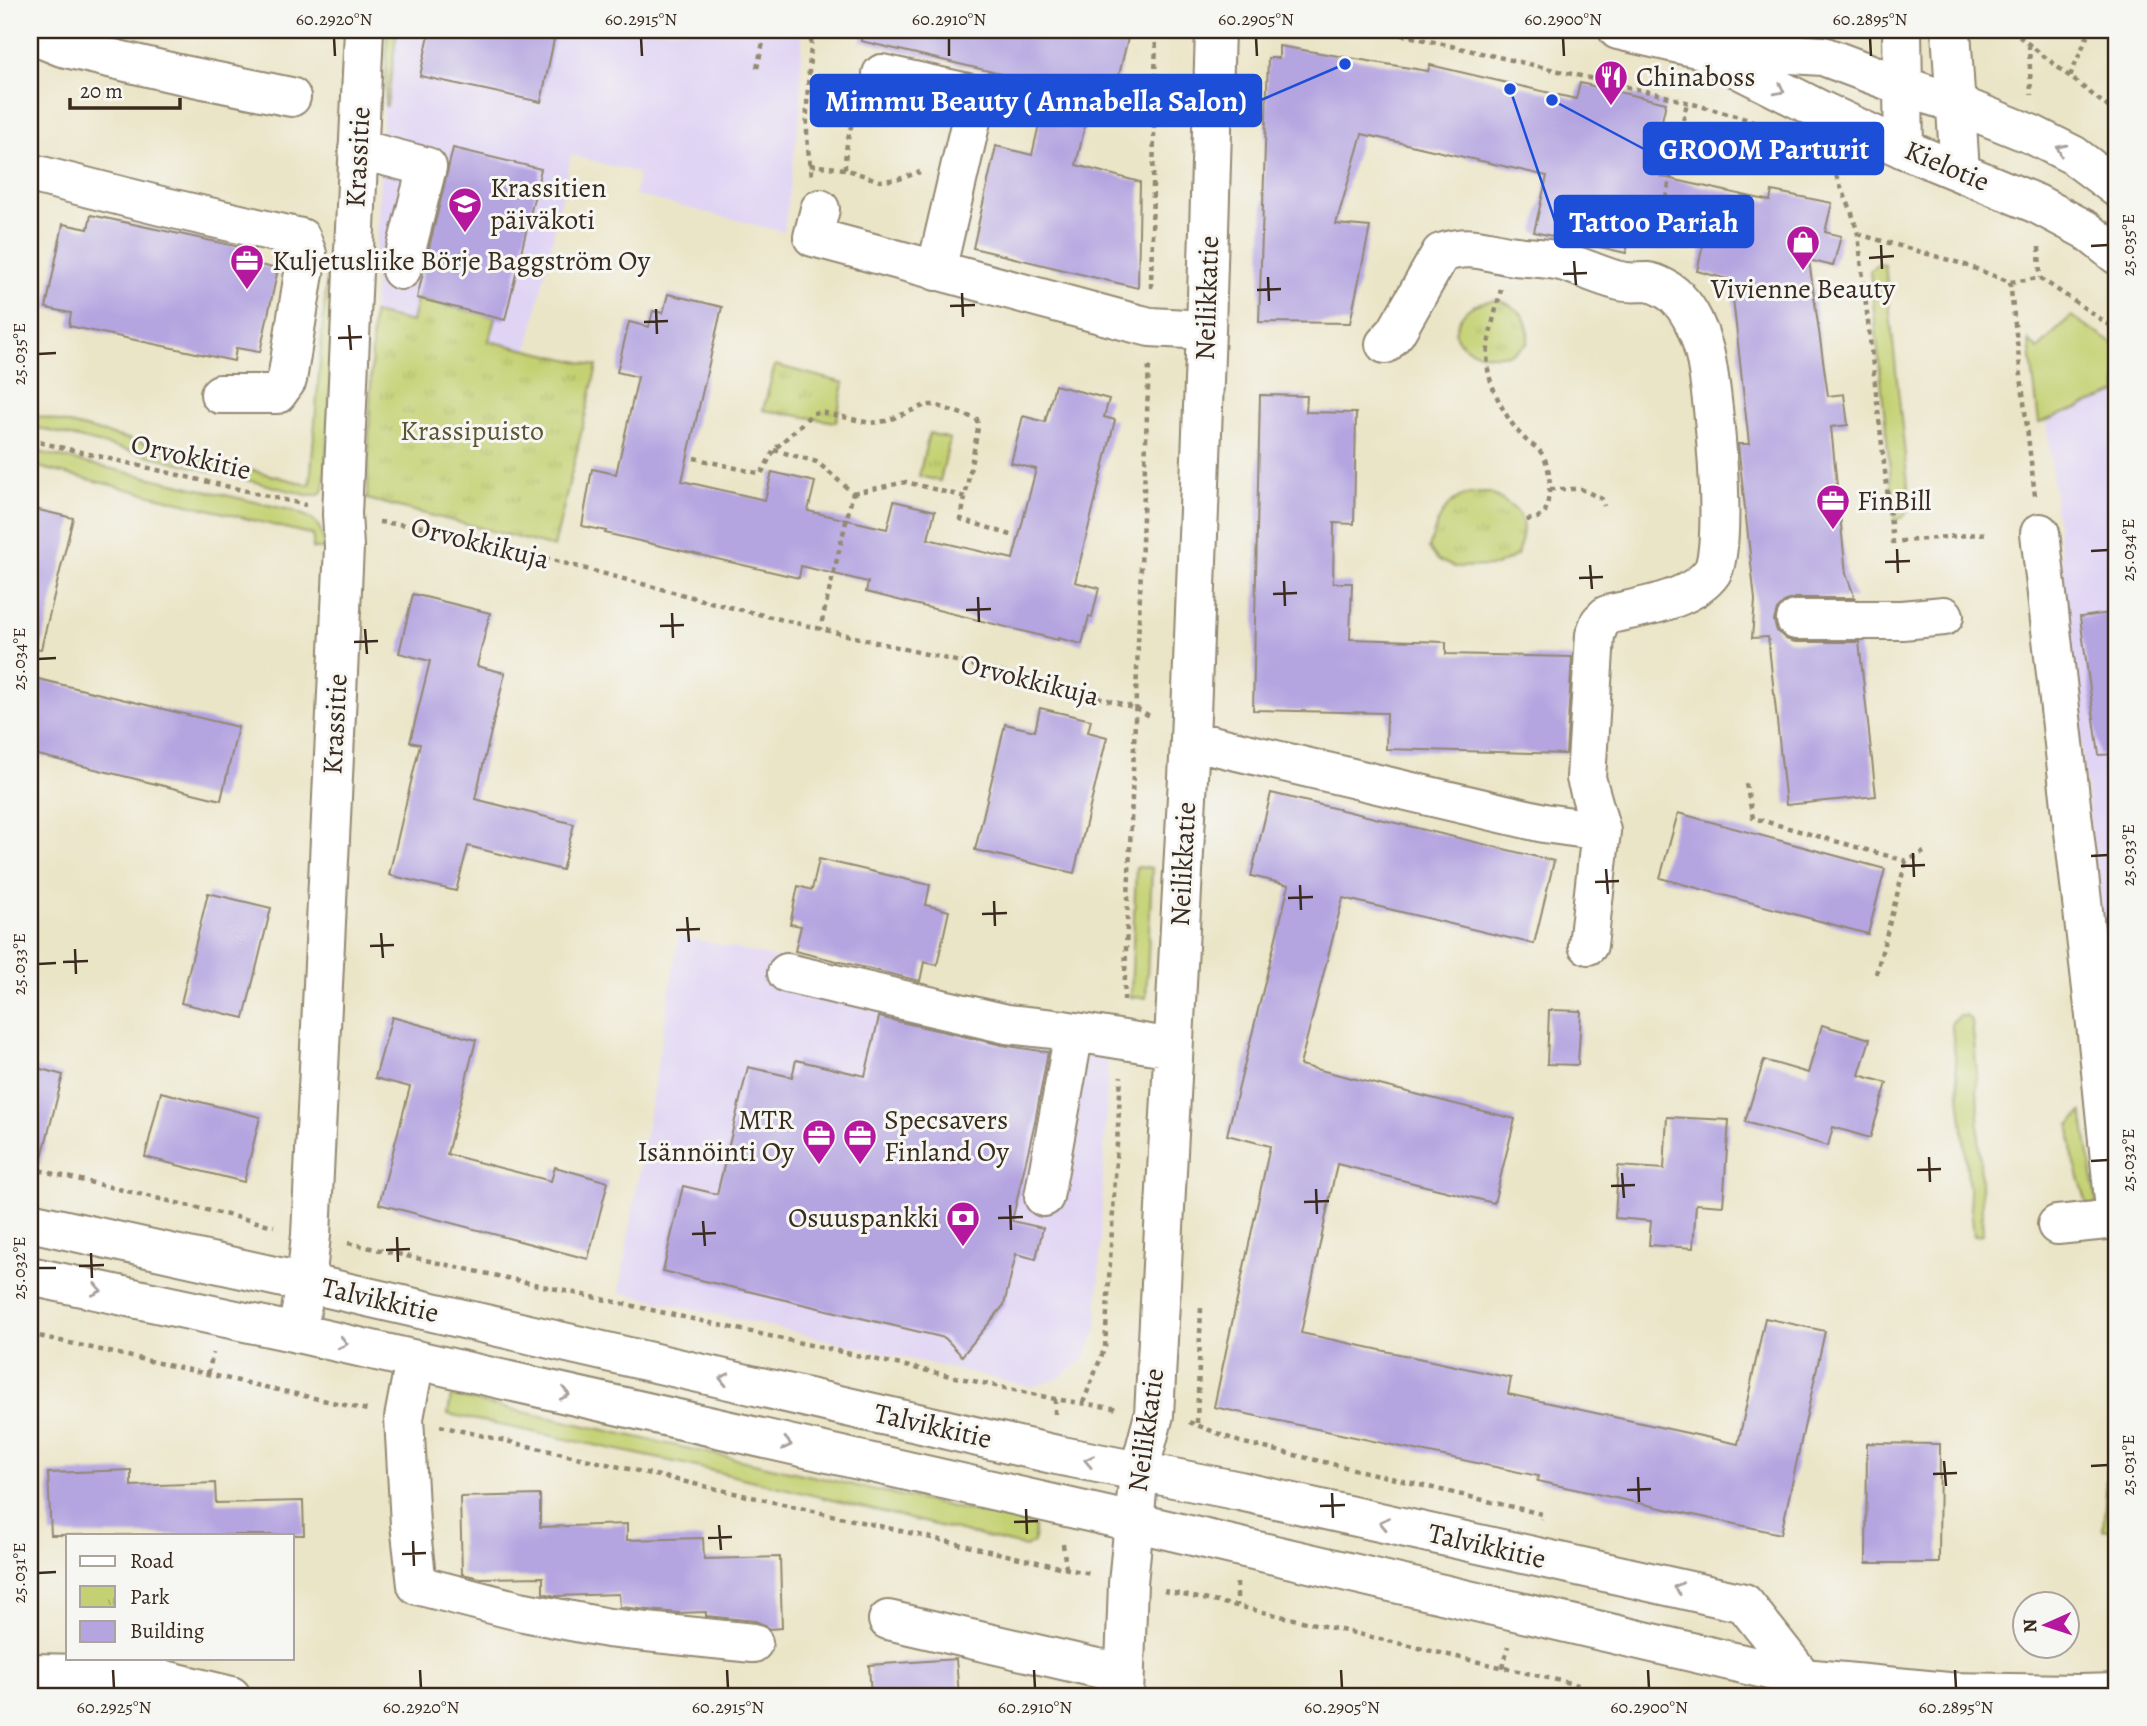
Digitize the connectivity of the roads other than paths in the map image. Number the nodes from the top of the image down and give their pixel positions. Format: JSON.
{"nodes":[{"id":1,"x":364,"y":30,"type":"edge"},
{"id":2,"x":1215,"y":30,"type":"edge"},
{"id":3,"x":1618,"y":30,"type":"edge"},
{"id":4,"x":1902,"y":30,"type":"edge"},
{"id":5,"x":1951,"y":30,"type":"edge"},
{"id":6,"x":30,"y":34,"type":"edge"},
{"id":7,"x":1697,"y":48,"type":"junction"},
{"id":8,"x":882,"y":74,"type":"road end"},
{"id":9,"x":1903,"y":86,"type":"junction"},
{"id":10,"x":291,"y":97,"type":"dead end"},
{"id":11,"x":1956,"y":104,"type":"junction"},
{"id":12,"x":358,"y":149,"type":"junction"},
{"id":13,"x":1904,"y":149,"type":"junction"},
{"id":14,"x":1960,"y":172,"type":"junction"},
{"id":15,"x":30,"y":173,"type":"edge"},
{"id":16,"x":2117,"y":188,"type":"edge"},
{"id":17,"x":820,"y":209,"type":"road end"},
{"id":18,"x":2117,"y":255,"type":"edge"},
{"id":19,"x":401,"y":270,"type":"dead end"},
{"id":20,"x":936,"y":271,"type":"junction"},
{"id":21,"x":1206,"y":330,"type":"junction"},
{"id":22,"x":1385,"y":344,"type":"dead end"},
{"id":23,"x":220,"y":394,"type":"dead end"},
{"id":24,"x":2039,"y":533,"type":"road end"},
{"id":25,"x":1944,"y":616,"type":"dead end"},
{"id":26,"x":1796,"y":620,"type":"dead end"},
{"id":27,"x":1190,"y":740,"type":"junction"},
{"id":28,"x":1601,"y":831,"type":"junction"},
{"id":29,"x":1588,"y":945,"type":"dead end"},
{"id":30,"x":787,"y":973,"type":"dead end"},
{"id":31,"x":1074,"y":1032,"type":"junction"},
{"id":32,"x":1173,"y":1048,"type":"junction"},
{"id":33,"x":1044,"y":1197,"type":"dead end"},
{"id":34,"x":2117,"y":1219,"type":"edge"},
{"id":35,"x":30,"y":1222,"type":"edge"},
{"id":36,"x":2057,"y":1225,"type":"dead end"},
{"id":37,"x":30,"y":1276,"type":"edge"},
{"id":38,"x":306,"y":1283,"type":"junction"},
{"id":39,"x":297,"y":1333,"type":"junction"},
{"id":40,"x":415,"y":1360,"type":"junction"},
{"id":41,"x":1139,"y":1472,"type":"junction"},
{"id":42,"x":1133,"y":1522,"type":"junction"},
{"id":43,"x":888,"y":1620,"type":"dead end"},
{"id":44,"x":752,"y":1643,"type":"dead end"},
{"id":45,"x":30,"y":1673,"type":"edge"},
{"id":46,"x":1804,"y":1678,"type":"junction"},
{"id":47,"x":1124,"y":1684,"type":"edge"},
{"id":48,"x":2117,"y":1693,"type":"edge"},
{"id":49,"x":231,"y":1696,"type":"edge"}],
"edges":[{"from":1,"to":12,"type":"main road","name":"Krassitie"},
{"from":2,"to":21,"type":"main road","name":"Neilikkatie"},
{"from":3,"to":7,"type":"main road","name":"Kielotie"},
{"from":4,"to":9,"type":"main road"},
{"from":5,"to":11,"type":"main road"},
{"from":6,"to":10,"type":"main road"},
{"from":7,"to":9,"type":"main road","name":"Kielotie"},
{"from":7,"to":13,"type":"main road","name":"Kielotie","one_way":true},
{"from":8,"to":20,"type":"main road"},
{"from":9,"to":11,"type":"main road","name":"Kielotie"},
{"from":9,"to":13,"type":"main road"},
{"from":11,"to":14,"type":"main road"},
{"from":16,"to":11,"type":"main road","name":"Kielotie","one_way":true},
{"from":12,"to":19,"type":"main road"},
{"from":12,"to":38,"type":"main road","name":"Krassitie"},
{"from":13,"to":14,"type":"main road","name":"Kielotie"},
{"from":14,"to":18,"type":"main road","name":"Kielotie"},
{"from":15,"to":23,"type":"main road"},
{"from":17,"to":20,"type":"main road"},
{"from":20,"to":21,"type":"main road"},
{"from":21,"to":27,"type":"main road","name":"Neilikkatie"},
{"from":22,"to":28,"type":"main road"},
{"from":24,"to":34,"type":"main road"},
{"from":25,"to":26,"type":"main road"},
{"from":27,"to":28,"type":"main road"},
{"from":27,"to":32,"type":"main road","name":"Neilikkatie"},
{"from":28,"to":29,"type":"main road"},
{"from":30,"to":31,"type":"main road"},
{"from":31,"to":32,"type":"main road"},
{"from":31,"to":33,"type":"main road"},
{"from":32,"to":41,"type":"main road","name":"Neilikkatie"},
{"from":34,"to":36,"type":"main road"},
{"from":35,"to":38,"type":"main road","name":"Talvikkitie"},
{"from":37,"to":39,"type":"main road","name":"Talvikkitie","one_way":true},
{"from":38,"to":39,"type":"main road","name":"Krassitie"},
{"from":41,"to":38,"type":"main road","name":"Talvikkitie","one_way":true},
{"from":39,"to":40,"type":"main road","name":"Talvikkitie","one_way":true},
{"from":40,"to":42,"type":"main road","name":"Talvikkitie","one_way":true},
{"from":40,"to":44,"type":"main road"},
{"from":41,"to":42,"type":"main road","name":"Neilikkatie"},
{"from":46,"to":41,"type":"main road","name":"Talvikkitie","one_way":true},
{"from":42,"to":46,"type":"main road","name":"Talvikkitie"},
{"from":42,"to":47,"type":"main road","name":"Neilikkatie"},
{"from":43,"to":47,"type":"main road"},
{"from":45,"to":49,"type":"main road"},
{"from":46,"to":48,"type":"main road","name":"Talvikkitie"}]}
